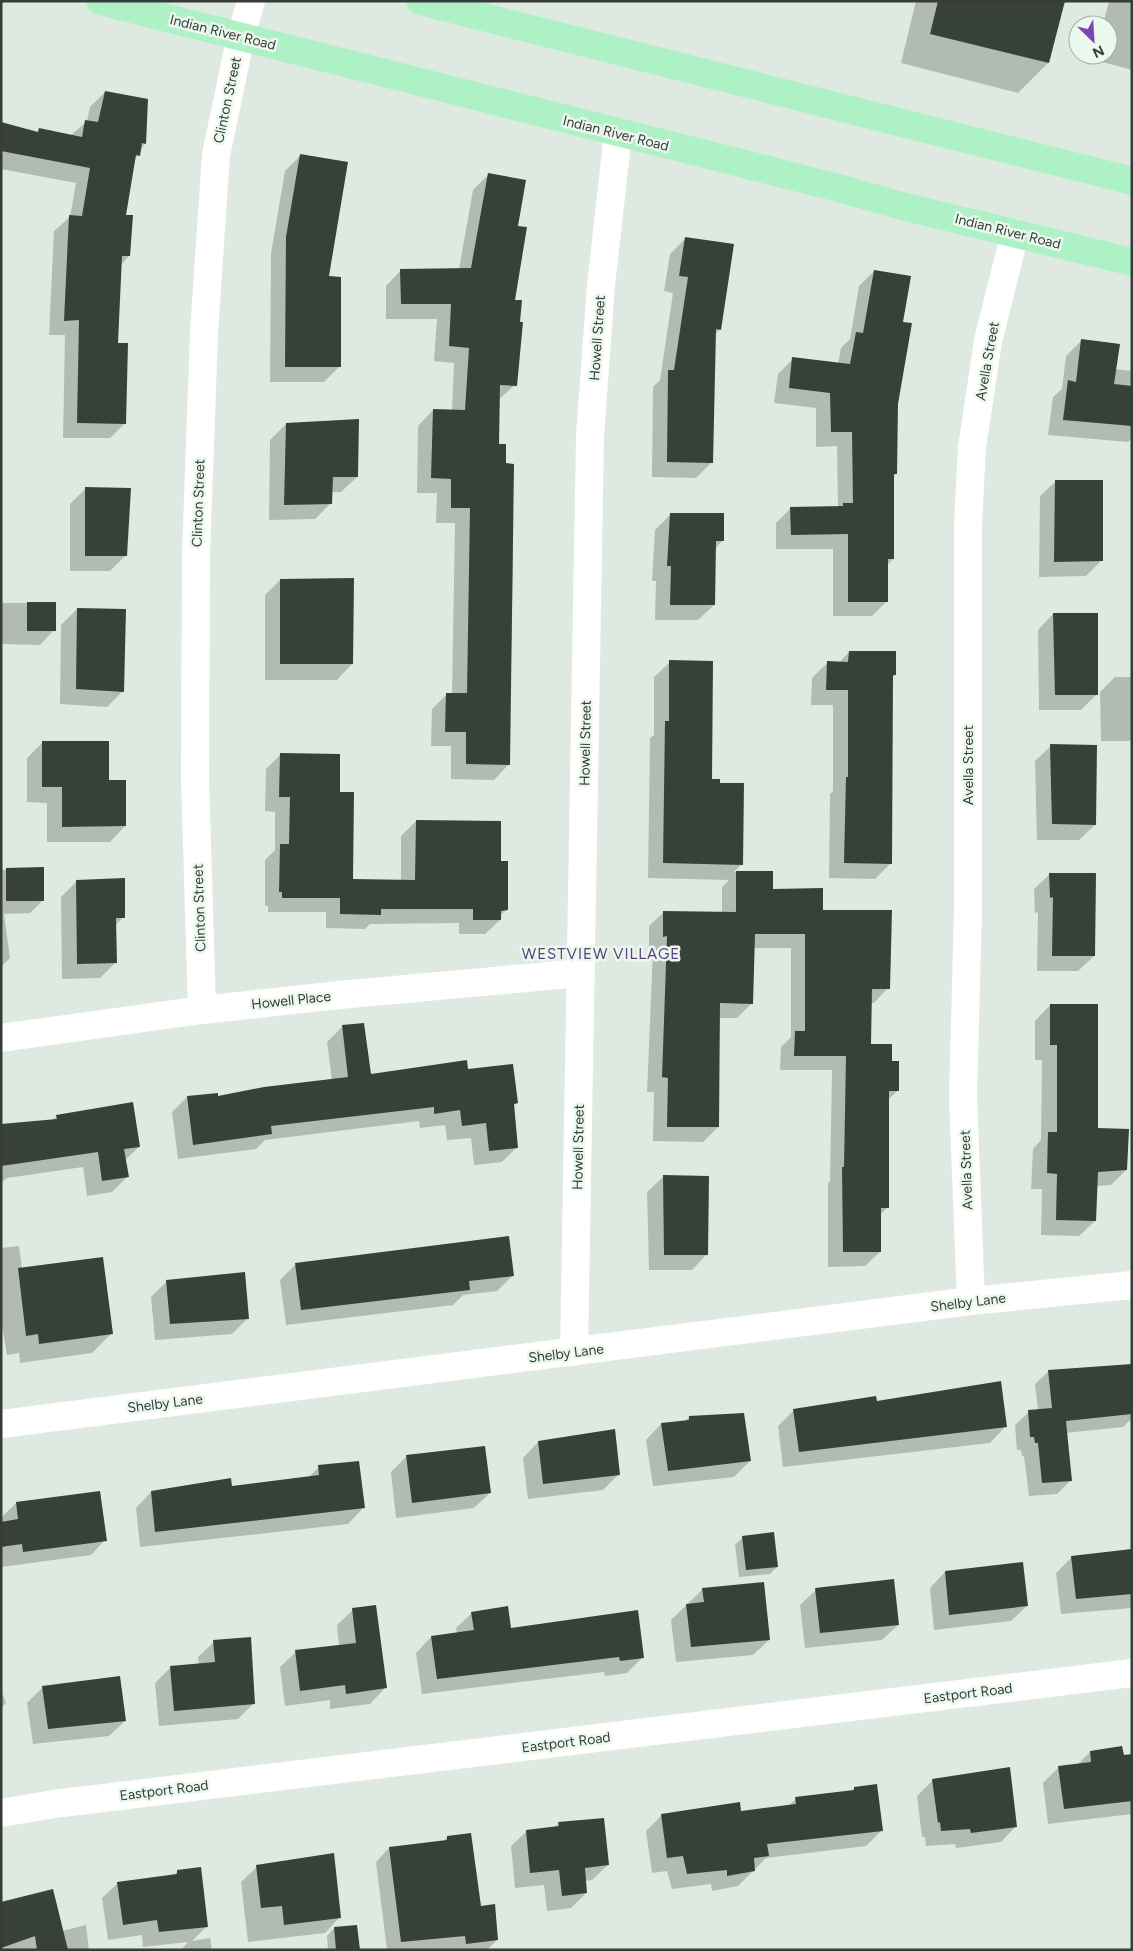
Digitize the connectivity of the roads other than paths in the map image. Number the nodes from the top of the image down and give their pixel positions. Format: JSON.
{"nodes":[{"id":1,"x":100,"y":1,"type":"edge"},
{"id":2,"x":251,"y":1,"type":"edge"},
{"id":3,"x":420,"y":1,"type":"edge"},
{"id":4,"x":241,"y":36,"type":"junction"},
{"id":5,"x":618,"y":134,"type":"junction"},
{"id":6,"x":1132,"y":181,"type":"edge"},
{"id":7,"x":1015,"y":233,"type":"junction"},
{"id":8,"x":1132,"y":262,"type":"edge"},
{"id":9,"x":581,"y":973,"type":"junction"},
{"id":10,"x":202,"y":1010,"type":"junction"},
{"id":11,"x":1,"y":1038,"type":"edge"},
{"id":12,"x":1132,"y":1285,"type":"edge"},
{"id":13,"x":971,"y":1301,"type":"junction"},
{"id":14,"x":574,"y":1352,"type":"junction"},
{"id":15,"x":1,"y":1424,"type":"edge"},
{"id":16,"x":1132,"y":1673,"type":"edge"},
{"id":17,"x":1,"y":1813,"type":"edge"}],
"edges":[{"from":1,"to":4,"type":"main road","name":"Indian River Road"},
{"from":2,"to":4,"type":"street","name":"Clinton Street"},
{"from":3,"to":6,"type":"main road"},
{"from":4,"to":5,"type":"main road","name":"Indian River Road"},
{"from":4,"to":10,"type":"street","name":"Clinton Street"},
{"from":5,"to":7,"type":"main road","name":"Indian River Road"},
{"from":5,"to":9,"type":"street","name":"Howell Street"},
{"from":7,"to":8,"type":"main road","name":"Indian River Road"},
{"from":7,"to":13,"type":"street","name":"Avella Street"},
{"from":9,"to":10,"type":"street","name":"Howell Place"},
{"from":9,"to":14,"type":"street","name":"Howell Street"},
{"from":10,"to":11,"type":"street","name":"Howell Place"},
{"from":12,"to":13,"type":"street","name":"Shelby Lane"},
{"from":13,"to":14,"type":"street","name":"Shelby Lane"},
{"from":14,"to":15,"type":"street","name":"Shelby Lane"},
{"from":16,"to":17,"type":"street","name":"Eastport Road"}]}
